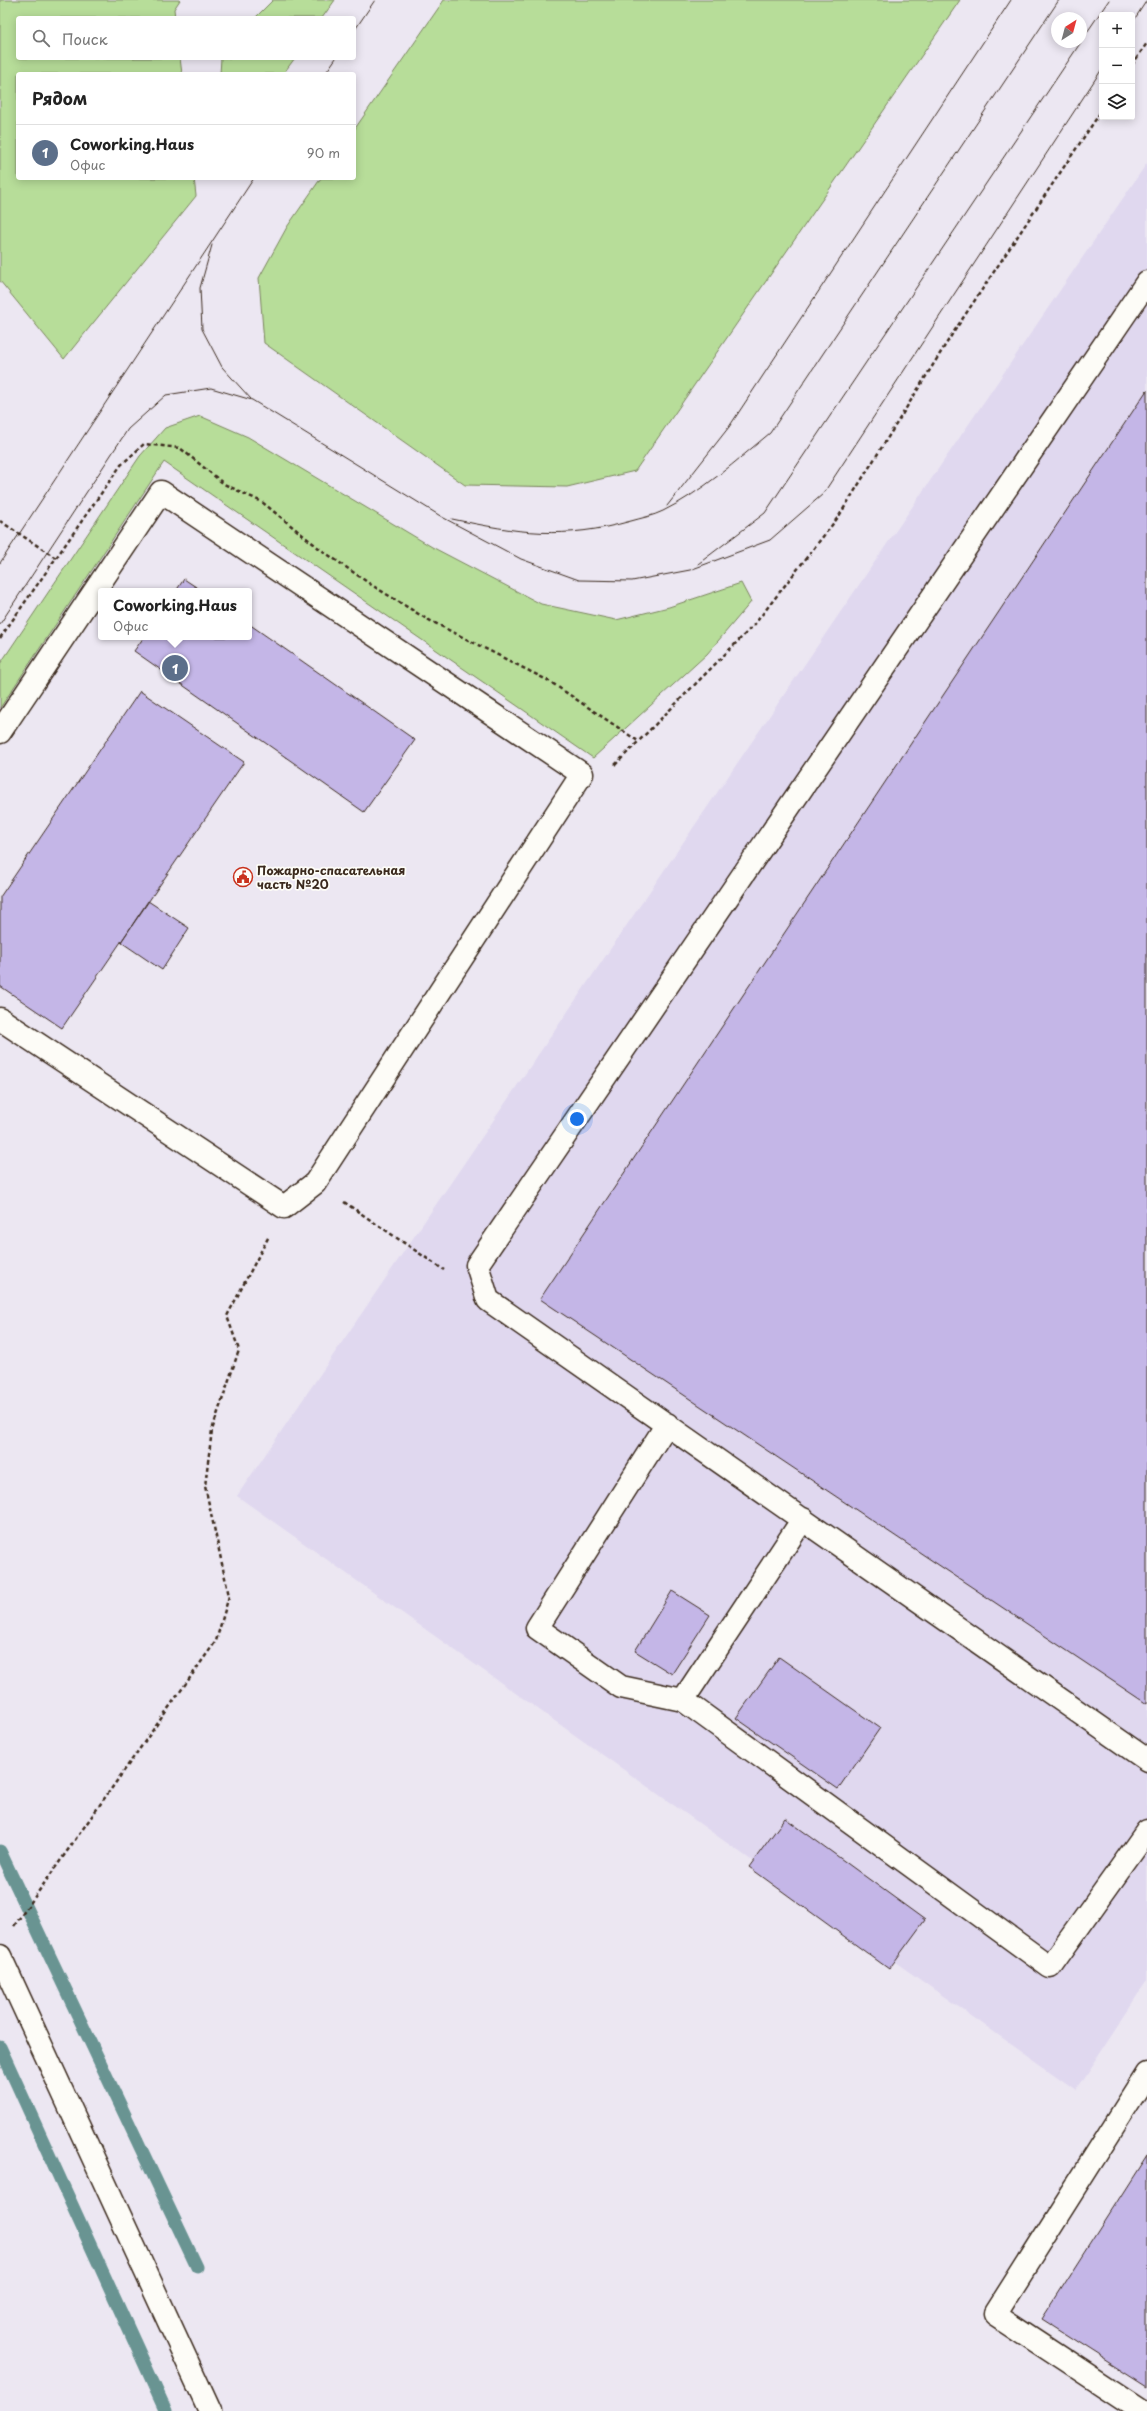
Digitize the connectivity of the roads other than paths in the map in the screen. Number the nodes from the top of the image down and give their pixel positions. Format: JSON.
{"nodes":[{"id":1,"x":1147,"y":282,"type":"edge"},
{"id":2,"x":0,"y":732,"type":"edge"},
{"id":3,"x":0,"y":1019,"type":"edge"},
{"id":4,"x":668,"y":1424,"type":"junction"},
{"id":5,"x":803,"y":1519,"type":"junction"},
{"id":6,"x":682,"y":1700,"type":"junction"},
{"id":7,"x":1147,"y":1760,"type":"edge"},
{"id":8,"x":1147,"y":1831,"type":"edge"},
{"id":9,"x":0,"y":1956,"type":"edge"},
{"id":10,"x":1147,"y":2074,"type":"edge"},
{"id":11,"x":210,"y":2411,"type":"edge"},
{"id":12,"x":1142,"y":2411,"type":"edge"}],
"edges":[{"from":1,"to":4,"type":"lane"},
{"from":2,"to":3,"type":"lane"},
{"from":4,"to":5,"type":"lane"},
{"from":4,"to":6,"type":"lane"},
{"from":5,"to":6,"type":"lane"},
{"from":5,"to":7,"type":"lane"},
{"from":6,"to":8,"type":"lane"},
{"from":9,"to":11,"type":"lane"},
{"from":10,"to":12,"type":"lane"}]}
